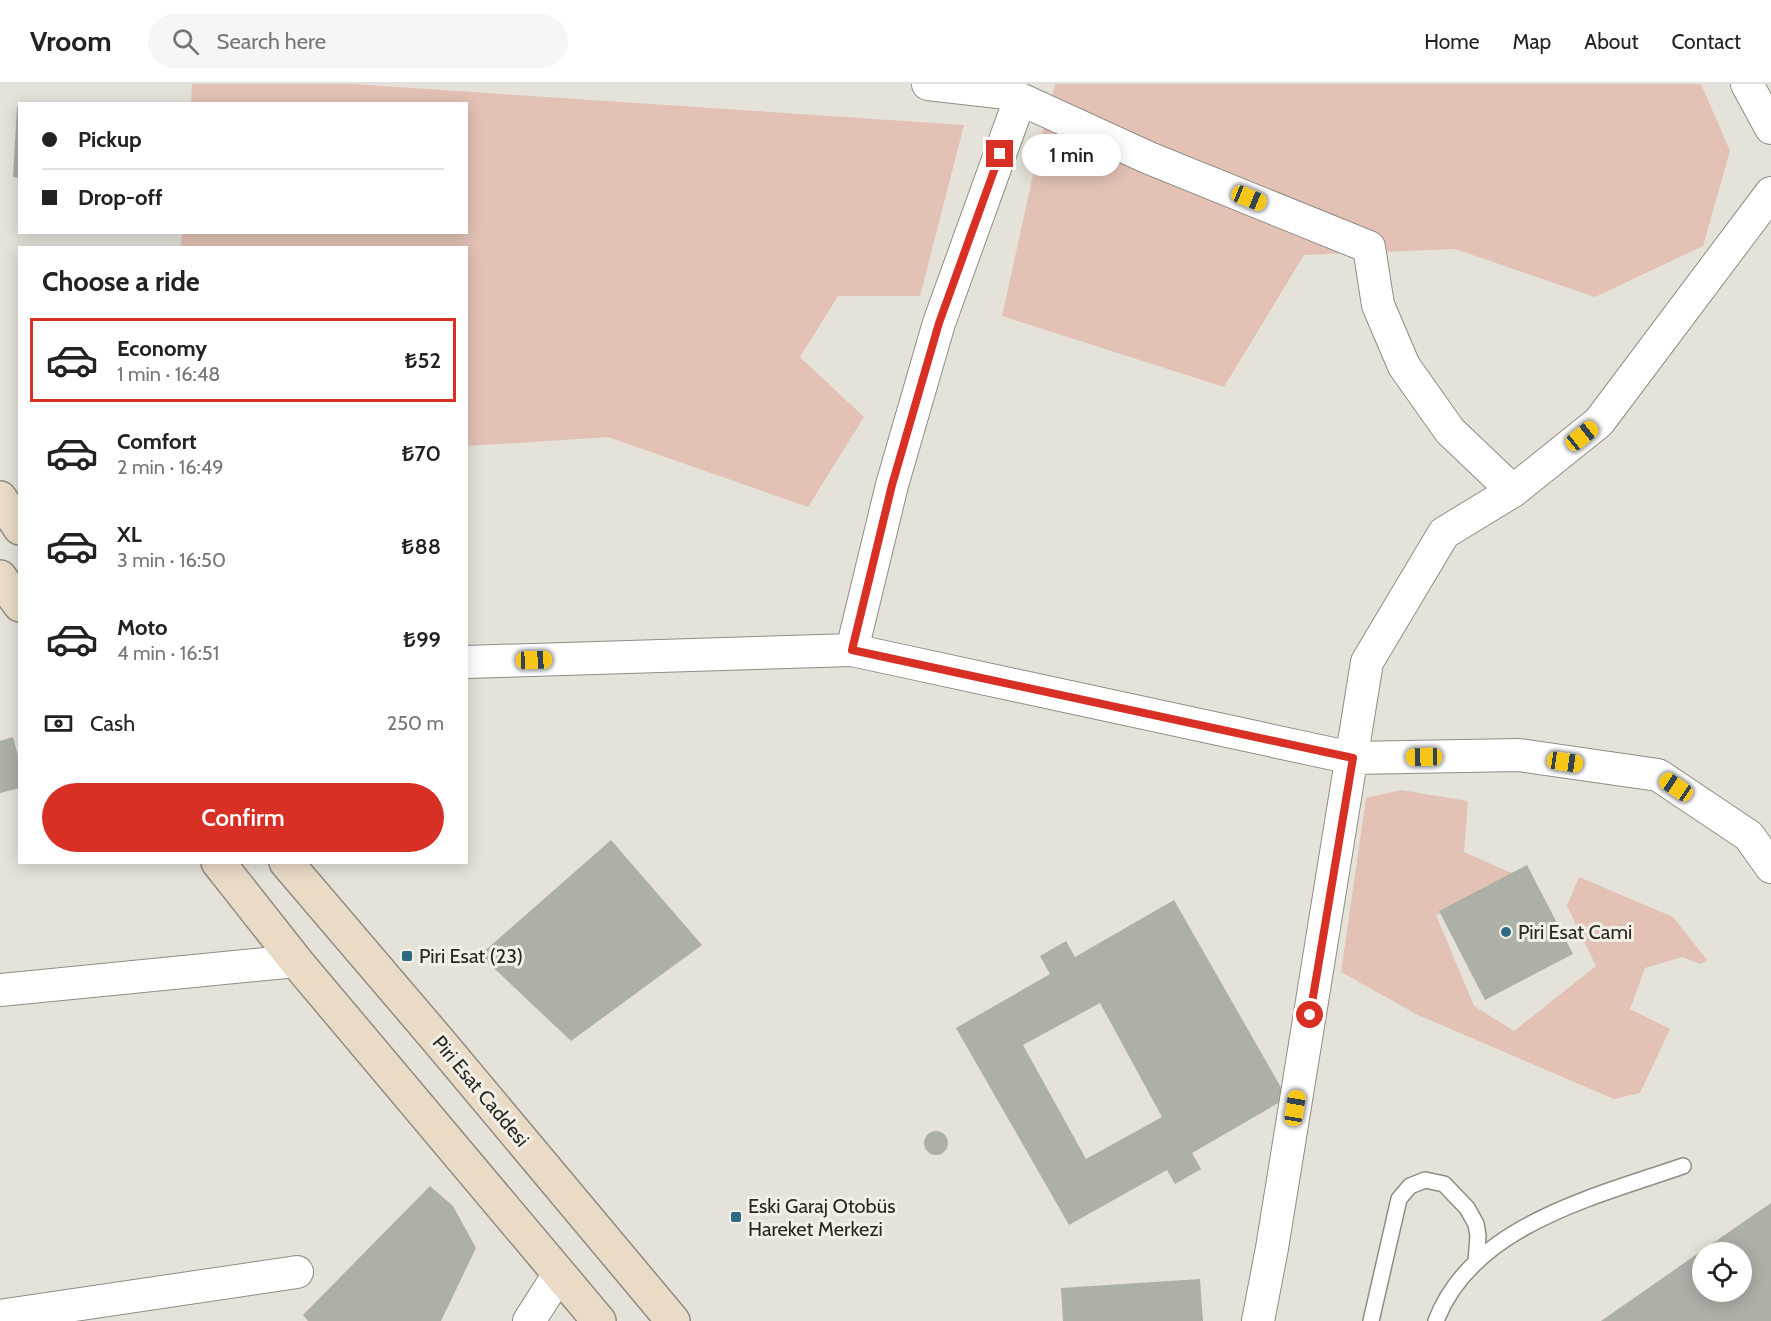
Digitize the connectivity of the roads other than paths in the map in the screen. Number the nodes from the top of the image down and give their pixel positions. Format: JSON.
{"nodes":[{"id":1,"x":927,"y":84,"type":"edge"},
{"id":2,"x":1747,"y":84,"type":"edge"},
{"id":3,"x":1020,"y":99,"type":"junction"},
{"id":4,"x":1771,"y":128,"type":"edge"},
{"id":5,"x":1771,"y":194,"type":"edge"},
{"id":6,"x":1513,"y":491,"type":"junction"},
{"id":7,"x":0,"y":498,"type":"edge"},
{"id":8,"x":18,"y":525,"type":"edge"},
{"id":9,"x":0,"y":577,"type":"edge"},
{"id":10,"x":18,"y":602,"type":"edge"},
{"id":11,"x":852,"y":650,"type":"junction"},
{"id":12,"x":468,"y":662,"type":"edge"},
{"id":13,"x":1353,"y":758,"type":"junction"},
{"id":14,"x":220,"y":864,"type":"edge"},
{"id":15,"x":288,"y":864,"type":"edge"},
{"id":16,"x":1771,"y":867,"type":"edge"},
{"id":17,"x":296,"y":961,"type":"junction"},
{"id":18,"x":0,"y":990,"type":"edge"},
{"id":19,"x":1683,"y":1166,"type":"dead end"},
{"id":20,"x":1476,"y":1262,"type":"junction"},
{"id":21,"x":297,"y":1272,"type":"dead end"},
{"id":22,"x":559,"y":1274,"type":"junction"},
{"id":23,"x":0,"y":1316,"type":"edge"},
{"id":24,"x":529,"y":1321,"type":"edge"},
{"id":25,"x":599,"y":1321,"type":"edge"},
{"id":26,"x":673,"y":1321,"type":"edge"},
{"id":27,"x":1258,"y":1321,"type":"edge"},
{"id":28,"x":1371,"y":1321,"type":"edge"},
{"id":29,"x":1436,"y":1321,"type":"edge"}],
"edges":[{"from":1,"to":3,"type":"street"},
{"from":2,"to":4,"type":"street"},
{"from":3,"to":6,"type":"street"},
{"from":3,"to":11,"type":"street"},
{"from":5,"to":6,"type":"street"},
{"from":6,"to":13,"type":"street"},
{"from":7,"to":8,"type":"main road"},
{"from":9,"to":10,"type":"main road"},
{"from":11,"to":12,"type":"street"},
{"from":11,"to":13,"type":"street"},
{"from":13,"to":16,"type":"street"},
{"from":13,"to":27,"type":"street"},
{"from":14,"to":17,"type":"main road"},
{"from":15,"to":26,"type":"main road","name":"Piri Esat Caddesi"},
{"from":17,"to":18,"type":"street"},
{"from":17,"to":22,"type":"main road"},
{"from":19,"to":20,"type":"lane"},
{"from":20,"to":28,"type":"lane"},
{"from":20,"to":29,"type":"lane"},
{"from":21,"to":23,"type":"street"},
{"from":22,"to":24,"type":"street"},
{"from":22,"to":25,"type":"main road"}]}
